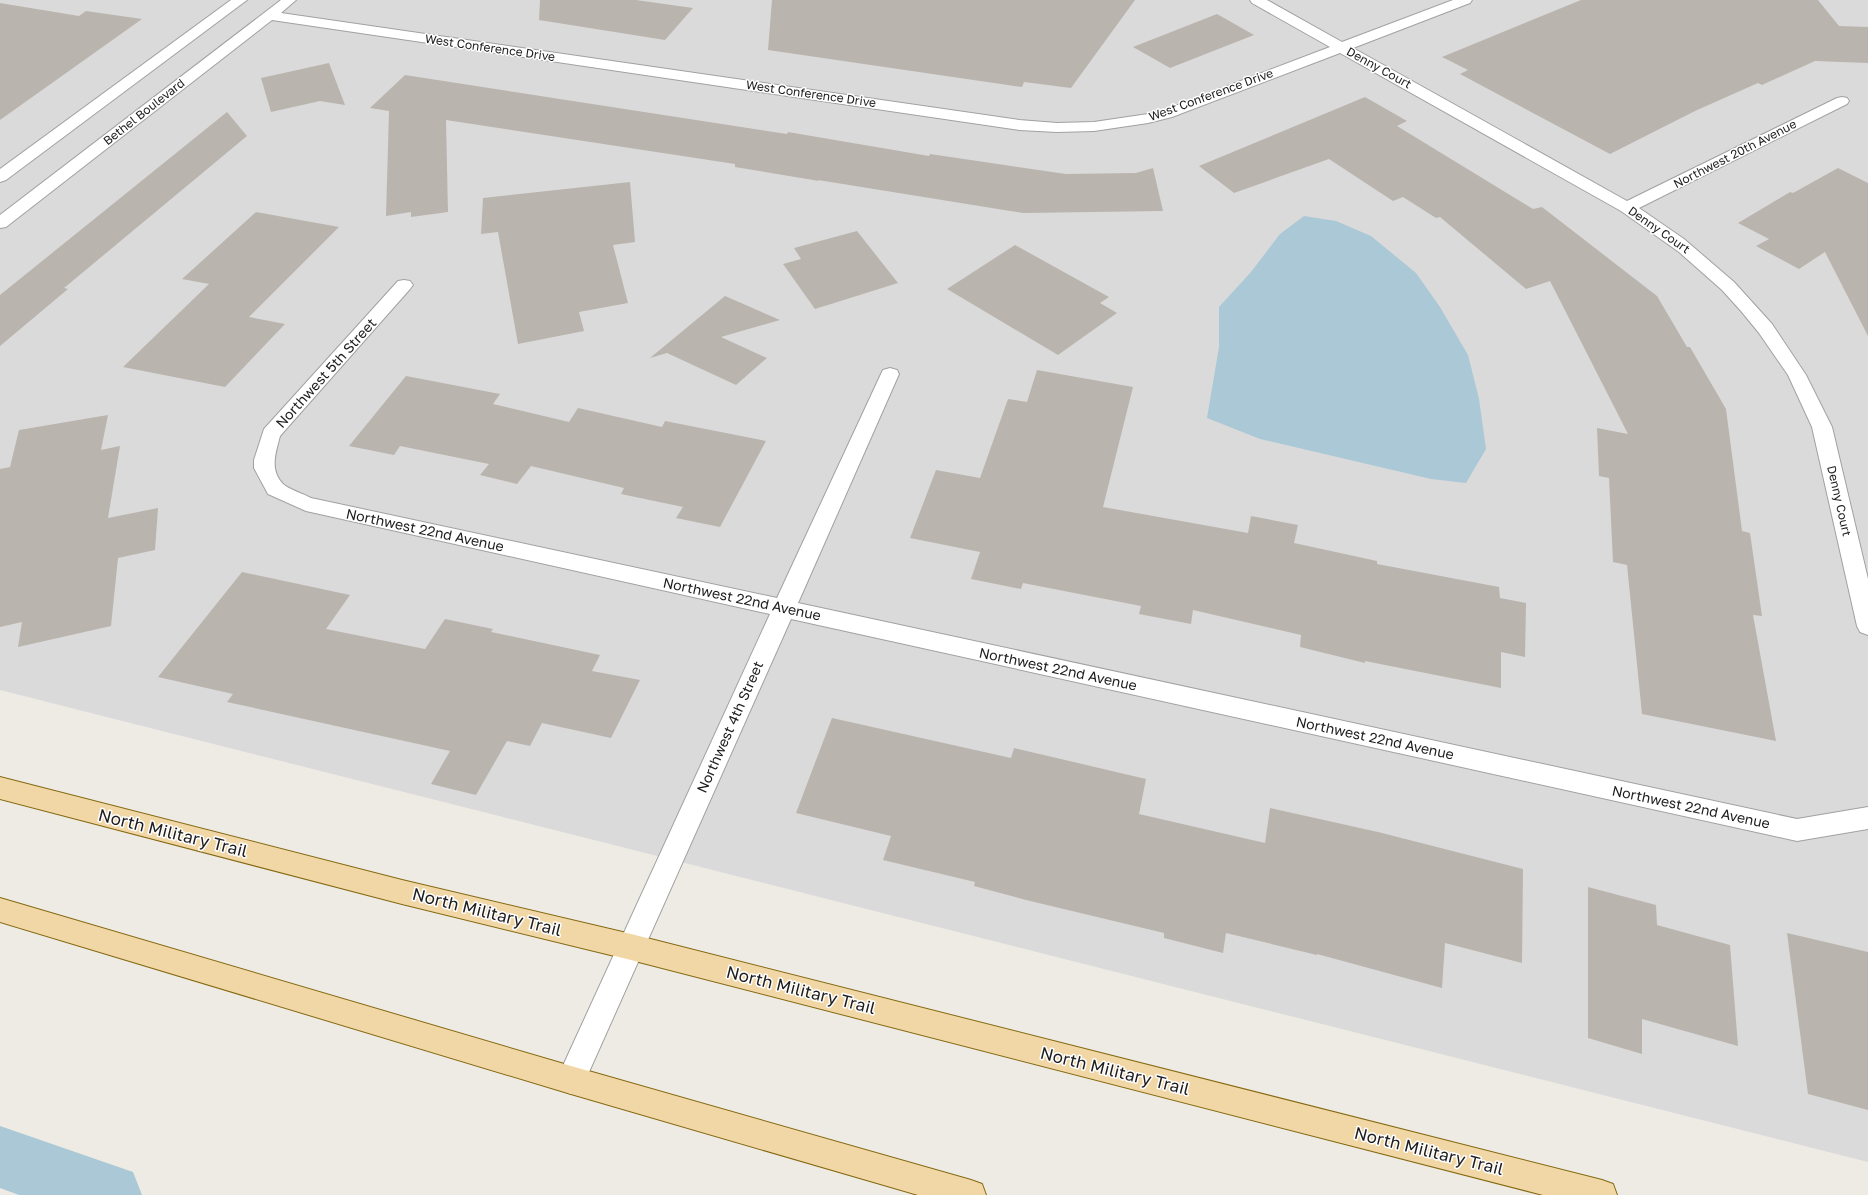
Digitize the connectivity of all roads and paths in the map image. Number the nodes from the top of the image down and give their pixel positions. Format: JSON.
{"nodes":[{"id":1,"x":240,"y":0,"type":"edge"},
{"id":2,"x":289,"y":0,"type":"edge"},
{"id":3,"x":1257,"y":0,"type":"edge"},
{"id":4,"x":1465,"y":0,"type":"edge"},
{"id":5,"x":269,"y":15,"type":"junction"},
{"id":6,"x":1342,"y":47,"type":"junction"},
{"id":7,"x":1842,"y":101,"type":"dead end"},
{"id":8,"x":0,"y":177,"type":"edge"},
{"id":9,"x":1627,"y":208,"type":"junction"},
{"id":10,"x":0,"y":224,"type":"edge"},
{"id":11,"x":404,"y":285,"type":"dead end"},
{"id":12,"x":890,"y":374,"type":"dead end"},
{"id":13,"x":264,"y":468,"type":"joint"},
{"id":14,"x":783,"y":608,"type":"junction"},
{"id":15,"x":1868,"y":626,"type":"edge"},
{"id":16,"x":0,"y":788,"type":"edge"},
{"id":17,"x":1868,"y":819,"type":"edge"},
{"id":18,"x":0,"y":910,"type":"edge"},
{"id":19,"x":631,"y":947,"type":"junction"},
{"id":20,"x":571,"y":1080,"type":"junction"},
{"id":21,"x":971,"y":1195,"type":"edge"},
{"id":22,"x":1602,"y":1195,"type":"edge"}],
"edges":[{"from":1,"to":8,"type":"street"},
{"from":2,"to":5,"type":"street","name":"Bethel Boulevard"},
{"from":3,"to":6,"type":"street","name":"Denny Court"},
{"from":4,"to":6,"type":"street","name":"West Conference Drive"},
{"from":5,"to":6,"type":"street","name":"West Conference Drive"},
{"from":5,"to":10,"type":"street","name":"Bethel Boulevard"},
{"from":6,"to":9,"type":"street","name":"Denny Court"},
{"from":7,"to":9,"type":"street","name":"Northwest 20th Avenue"},
{"from":9,"to":15,"type":"street","name":"Denny Court"},
{"from":11,"to":13,"type":"street","name":"Northwest 5th Street"},
{"from":12,"to":14,"type":"street","name":"Northwest 4th Street"},
{"from":13,"to":14,"type":"street","name":"Northwest 22nd Avenue"},
{"from":14,"to":17,"type":"street","name":"Northwest 22nd Avenue"},
{"from":14,"to":19,"type":"street","name":"Northwest 4th Street"},
{"from":16,"to":19,"type":"main road","name":"North Military Trail"},
{"from":18,"to":20,"type":"main road"},
{"from":19,"to":20,"type":"street","name":"Northwest 4th Street"},
{"from":19,"to":22,"type":"main road","name":"North Military Trail"},
{"from":20,"to":21,"type":"main road"}]}
